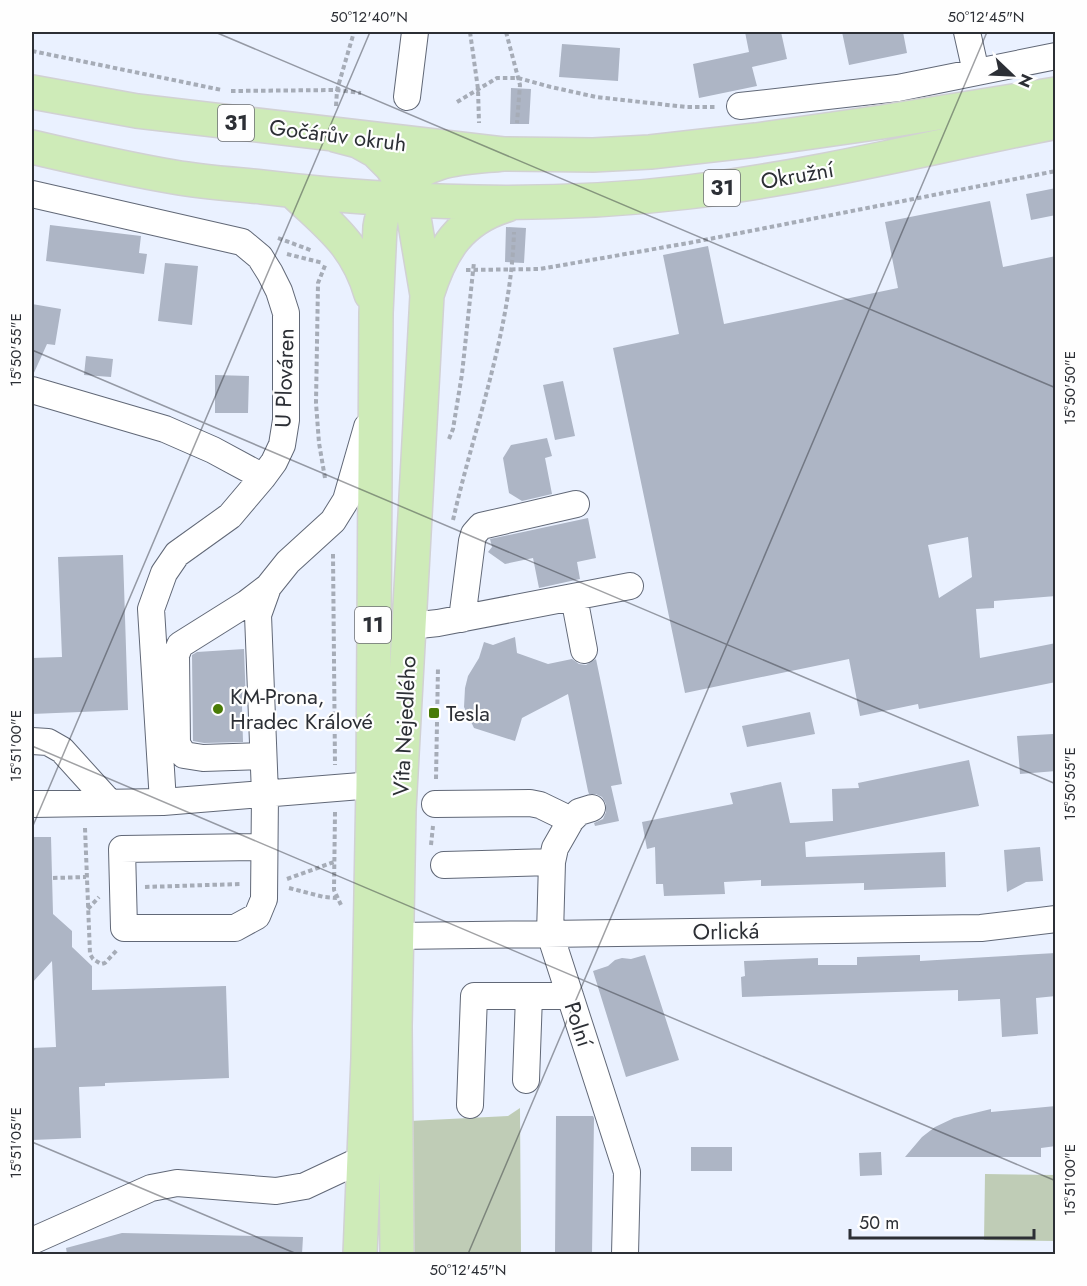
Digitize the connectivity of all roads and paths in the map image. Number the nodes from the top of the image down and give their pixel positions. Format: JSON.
{"nodes":[{"id":1,"x":354,"y":32,"type":"edge"},
{"id":2,"x":416,"y":32,"type":"edge"},
{"id":3,"x":470,"y":32,"type":"edge"},
{"id":4,"x":506,"y":32,"type":"edge"},
{"id":5,"x":967,"y":32,"type":"edge"},
{"id":6,"x":32,"y":51,"type":"edge"},
{"id":7,"x":1056,"y":56,"type":"edge"},
{"id":8,"x":976,"y":72,"type":"junction"},
{"id":9,"x":518,"y":78,"type":"junction"},
{"id":10,"x":477,"y":89,"type":"junction"},
{"id":11,"x":337,"y":90,"type":"junction"},
{"id":12,"x":32,"y":92,"type":"edge"},
{"id":13,"x":362,"y":93,"type":"dead end"},
{"id":14,"x":1056,"y":94,"type":"edge"},
{"id":15,"x":407,"y":97,"type":"dead end"},
{"id":16,"x":457,"y":102,"type":"dead end"},
{"id":17,"x":741,"y":106,"type":"joint"},
{"id":18,"x":479,"y":120,"type":"dead end"},
{"id":19,"x":1056,"y":122,"type":"edge"},
{"id":20,"x":518,"y":123,"type":"dead end"},
{"id":21,"x":335,"y":135,"type":"junction"},
{"id":22,"x":32,"y":147,"type":"edge"},
{"id":23,"x":503,"y":154,"type":"junction"},
{"id":24,"x":1056,"y":171,"type":"edge"},
{"id":25,"x":293,"y":191,"type":"junction"},
{"id":26,"x":32,"y":194,"type":"edge"},
{"id":27,"x":402,"y":194,"type":"junction"},
{"id":28,"x":514,"y":215,"type":"junction"},
{"id":29,"x":474,"y":260,"type":"dead end"},
{"id":30,"x":326,"y":264,"type":"dead end"},
{"id":31,"x":425,"y":282,"type":"junction"},
{"id":32,"x":318,"y":283,"type":"dead end"},
{"id":33,"x":376,"y":313,"type":"junction"},
{"id":34,"x":32,"y":390,"type":"edge"},
{"id":35,"x":375,"y":395,"type":"junction"},
{"id":36,"x":445,"y":450,"type":"dead end"},
{"id":37,"x":263,"y":477,"type":"junction"},
{"id":38,"x":576,"y":504,"type":"dead end"},
{"id":39,"x":630,"y":586,"type":"dead end"},
{"id":40,"x":268,"y":587,"type":"junction"},
{"id":41,"x":574,"y":597,"type":"junction"},
{"id":42,"x":462,"y":619,"type":"junction"},
{"id":43,"x":410,"y":626,"type":"junction"},
{"id":44,"x":584,"y":650,"type":"dead end"},
{"id":45,"x":32,"y":741,"type":"edge"},
{"id":46,"x":263,"y":756,"type":"junction"},
{"id":47,"x":373,"y":785,"type":"junction"},
{"id":48,"x":265,"y":794,"type":"junction"},
{"id":49,"x":163,"y":802,"type":"junction"},
{"id":50,"x":84,"y":803,"type":"junction"},
{"id":51,"x":110,"y":803,"type":"junction"},
{"id":52,"x":32,"y":804,"type":"edge"},
{"id":53,"x":435,"y":804,"type":"dead end"},
{"id":54,"x":264,"y":847,"type":"junction"},
{"id":55,"x":334,"y":862,"type":"dead end"},
{"id":56,"x":552,"y":862,"type":"junction"},
{"id":57,"x":444,"y":866,"type":"dead end"},
{"id":58,"x":86,"y":877,"type":"junction"},
{"id":59,"x":53,"y":878,"type":"dead end"},
{"id":60,"x":268,"y":884,"type":"junction"},
{"id":61,"x":123,"y":887,"type":"junction"},
{"id":62,"x":338,"y":898,"type":"dead end"},
{"id":63,"x":1056,"y":918,"type":"edge"},
{"id":64,"x":550,"y":934,"type":"junction"},
{"id":65,"x":396,"y":936,"type":"junction"},
{"id":66,"x":112,"y":957,"type":"dead end"},
{"id":67,"x":529,"y":996,"type":"junction"},
{"id":68,"x":570,"y":996,"type":"junction"},
{"id":69,"x":526,"y":1080,"type":"dead end"},
{"id":70,"x":470,"y":1105,"type":"dead end"},
{"id":71,"x":364,"y":1160,"type":"junction"},
{"id":72,"x":32,"y":1241,"type":"edge"},
{"id":73,"x":360,"y":1254,"type":"edge"},
{"id":74,"x":397,"y":1254,"type":"edge"},
{"id":75,"x":625,"y":1254,"type":"edge"}],
"edges":[{"from":1,"to":11,"type":"path"},
{"from":2,"to":15,"type":"street"},
{"from":3,"to":10,"type":"path"},
{"from":4,"to":9,"type":"path"},
{"from":5,"to":8,"type":"street"},
{"from":6,"to":11,"type":"path"},
{"from":7,"to":8,"type":"street"},
{"from":8,"to":17,"type":"street"},
{"from":9,"to":10,"type":"path"},
{"from":9,"to":17,"type":"path"},
{"from":9,"to":20,"type":"path"},
{"from":10,"to":16,"type":"path"},
{"from":10,"to":18,"type":"path"},
{"from":11,"to":13,"type":"path"},
{"from":12,"to":21,"type":"main road","name":"Gočárův okruh","number":"31"},
{"from":14,"to":23,"type":"main road","name":"Okružní","number":"31"},
{"from":19,"to":28,"type":"main road","name":"Okružní","number":"31"},
{"from":21,"to":23,"type":"main road","name":"Gočárův okruh","number":"31"},
{"from":21,"to":27,"type":"main road"},
{"from":22,"to":25,"type":"main road","number":"31"},
{"from":23,"to":27,"type":"main road"},
{"from":24,"to":28,"type":"path"},
{"from":25,"to":27,"type":"main road","number":"31"},
{"from":25,"to":33,"type":"main road"},
{"from":26,"to":37,"type":"street","name":"U Plováren"},
{"from":27,"to":28,"type":"main road","name":"Okružní","number":"31"},
{"from":27,"to":31,"type":"main road","name":"Víta Nejedlého"},
{"from":27,"to":33,"type":"main road","name":"Víta Nejedlého","number":"11"},
{"from":28,"to":31,"type":"main road"},
{"from":29,"to":36,"type":"path"},
{"from":30,"to":32,"type":"path"},
{"from":31,"to":43,"type":"main road","name":"Víta Nejedlého","number":"11"},
{"from":33,"to":35,"type":"main road","name":"Víta Nejedlého","number":"11"},
{"from":34,"to":37,"type":"street"},
{"from":35,"to":40,"type":"street"},
{"from":35,"to":47,"type":"main road","name":"Víta Nejedlého","number":"11"},
{"from":37,"to":49,"type":"street","name":"U Plováren"},
{"from":38,"to":42,"type":"street"},
{"from":39,"to":41,"type":"street"},
{"from":40,"to":46,"type":"street"},
{"from":40,"to":46,"type":"street"},
{"from":41,"to":42,"type":"street"},
{"from":41,"to":44,"type":"street"},
{"from":42,"to":43,"type":"street"},
{"from":43,"to":65,"type":"main road","name":"Víta Nejedlého","number":"11"},
{"from":45,"to":51,"type":"street"},
{"from":46,"to":48,"type":"street"},
{"from":47,"to":48,"type":"street","name":"Víta Nejedlého"},
{"from":47,"to":71,"type":"main road","name":"Víta Nejedlého","number":"11"},
{"from":48,"to":49,"type":"street","name":"Víta Nejedlého"},
{"from":48,"to":54,"type":"street"},
{"from":49,"to":51,"type":"street","name":"Víta Nejedlého"},
{"from":50,"to":51,"type":"street","name":"Víta Nejedlého"},
{"from":50,"to":52,"type":"street","name":"Víta Nejedlého"},
{"from":50,"to":58,"type":"path"},
{"from":53,"to":56,"type":"street","name":"Polní"},
{"from":54,"to":60,"type":"street"},
{"from":54,"to":61,"type":"street"},
{"from":55,"to":60,"type":"path"},
{"from":56,"to":57,"type":"street"},
{"from":56,"to":64,"type":"street","name":"Polní"},
{"from":58,"to":59,"type":"path"},
{"from":58,"to":66,"type":"path"},
{"from":60,"to":61,"type":"path"},
{"from":60,"to":61,"type":"street"},
{"from":60,"to":62,"type":"path"},
{"from":63,"to":64,"type":"street","name":"Orlická"},
{"from":64,"to":65,"type":"street","name":"Orlická"},
{"from":64,"to":68,"type":"street","name":"Polní"},
{"from":65,"to":74,"type":"main road","name":"Víta Nejedlého","number":"11"},
{"from":67,"to":68,"type":"street"},
{"from":67,"to":69,"type":"street"},
{"from":67,"to":70,"type":"street"},
{"from":68,"to":75,"type":"street","name":"Polní"},
{"from":71,"to":72,"type":"street"},
{"from":71,"to":73,"type":"main road","name":"Víta Nejedlého","number":"11"}]}
